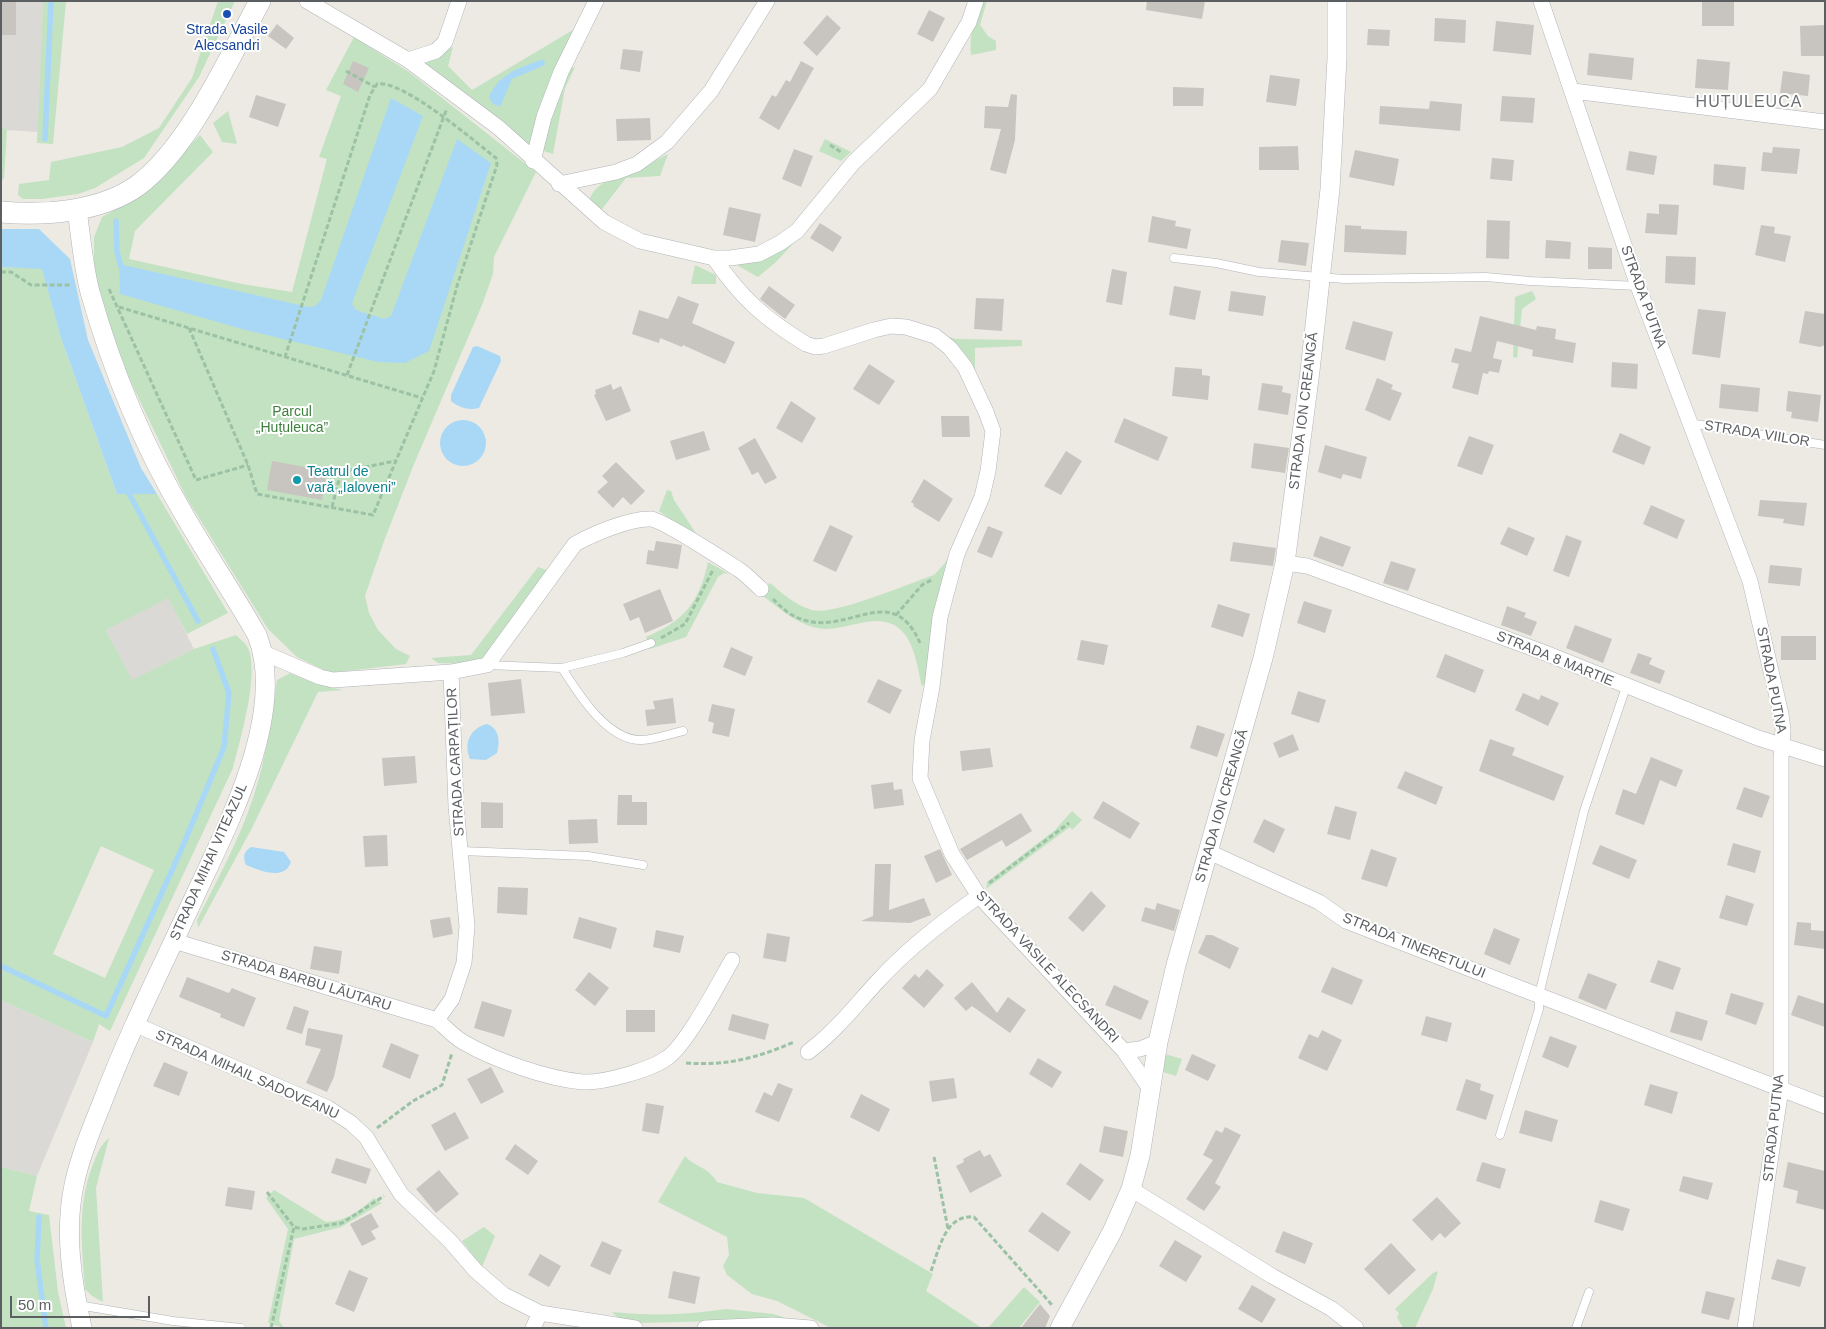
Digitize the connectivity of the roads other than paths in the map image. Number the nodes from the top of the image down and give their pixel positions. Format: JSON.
{"nodes":[{"id":1,"x":260,"y":1,"type":"edge"},
{"id":2,"x":307,"y":1,"type":"edge"},
{"id":3,"x":459,"y":1,"type":"edge"},
{"id":4,"x":596,"y":1,"type":"edge"},
{"id":5,"x":767,"y":1,"type":"edge"},
{"id":6,"x":976,"y":1,"type":"edge"},
{"id":7,"x":1337,"y":1,"type":"edge"},
{"id":8,"x":1541,"y":1,"type":"edge"},
{"id":9,"x":408,"y":60,"type":"junction"},
{"id":10,"x":1573,"y":91,"type":"junction"},
{"id":11,"x":1822,"y":122,"type":"edge"},
{"id":12,"x":533,"y":161,"type":"junction"},
{"id":13,"x":558,"y":184,"type":"junction"},
{"id":14,"x":77,"y":210,"type":"junction"},
{"id":15,"x":1,"y":212,"type":"edge"},
{"id":16,"x":714,"y":258,"type":"junction"},
{"id":17,"x":1174,"y":258,"type":"dead end"},
{"id":18,"x":1321,"y":278,"type":"junction"},
{"id":19,"x":1638,"y":286,"type":"junction"},
{"id":20,"x":1689,"y":423,"type":"junction"},
{"id":21,"x":1825,"y":445,"type":"edge"},
{"id":22,"x":1285,"y":563,"type":"junction"},
{"id":23,"x":761,"y":589,"type":"road end"},
{"id":24,"x":651,"y":643,"type":"road end"},
{"id":25,"x":264,"y":652,"type":"junction"},
{"id":26,"x":487,"y":665,"type":"junction"},
{"id":27,"x":562,"y":668,"type":"junction"},
{"id":28,"x":451,"y":672,"type":"junction"},
{"id":29,"x":1626,"y":687,"type":"junction"},
{"id":30,"x":683,"y":731,"type":"dead end"},
{"id":31,"x":1783,"y":746,"type":"junction"},
{"id":32,"x":1825,"y":759,"type":"edge"},
{"id":33,"x":461,"y":851,"type":"junction"},
{"id":34,"x":1210,"y":852,"type":"junction"},
{"id":35,"x":643,"y":865,"type":"dead end"},
{"id":36,"x":977,"y":893,"type":"junction"},
{"id":37,"x":174,"y":941,"type":"junction"},
{"id":38,"x":732,"y":960,"type":"dead end"},
{"id":39,"x":1539,"y":995,"type":"junction"},
{"id":40,"x":437,"y":1020,"type":"junction"},
{"id":41,"x":134,"y":1024,"type":"junction"},
{"id":42,"x":1158,"y":1042,"type":"junction"},
{"id":43,"x":803,"y":1046,"type":"road end"},
{"id":44,"x":1124,"y":1051,"type":"junction"},
{"id":45,"x":1150,"y":1089,"type":"junction"},
{"id":46,"x":1780,"y":1089,"type":"junction"},
{"id":47,"x":1825,"y":1106,"type":"edge"},
{"id":48,"x":1500,"y":1135,"type":"dead end"},
{"id":49,"x":1131,"y":1189,"type":"junction"},
{"id":50,"x":1589,"y":1292,"type":"dead end"},
{"id":51,"x":77,"y":1305,"type":"junction"},
{"id":52,"x":540,"y":1313,"type":"junction"},
{"id":53,"x":1062,"y":1323,"type":"edge"},
{"id":54,"x":82,"y":1328,"type":"edge"},
{"id":55,"x":242,"y":1328,"type":"edge"},
{"id":56,"x":533,"y":1328,"type":"edge"},
{"id":57,"x":635,"y":1328,"type":"edge"},
{"id":58,"x":705,"y":1328,"type":"edge"},
{"id":59,"x":811,"y":1328,"type":"edge"},
{"id":60,"x":1356,"y":1328,"type":"edge"},
{"id":61,"x":1576,"y":1328,"type":"edge"},
{"id":62,"x":1745,"y":1328,"type":"edge"}],
"edges":[{"from":1,"to":14,"type":"main road"},
{"from":2,"to":9,"type":"street"},
{"from":3,"to":9,"type":"street"},
{"from":4,"to":12,"type":"street"},
{"from":5,"to":13,"type":"street"},
{"from":6,"to":16,"type":"street"},
{"from":7,"to":18,"type":"street","name":"STRADA ION CREANGĂ"},
{"from":8,"to":10,"type":"street","name":"STRADA PUTNA"},
{"from":9,"to":12,"type":"street"},
{"from":10,"to":11,"type":"street"},
{"from":10,"to":19,"type":"street","name":"STRADA PUTNA"},
{"from":12,"to":13,"type":"street"},
{"from":13,"to":16,"type":"street"},
{"from":14,"to":15,"type":"main road"},
{"from":14,"to":25,"type":"street","name":"STRADA MIHAI VITEAZUL"},
{"from":16,"to":36,"type":"street","name":"STRADA VASILE ALECSANDRI"},
{"from":17,"to":18,"type":"lane"},
{"from":18,"to":19,"type":"lane"},
{"from":18,"to":22,"type":"street","name":"STRADA ION CREANGĂ"},
{"from":19,"to":20,"type":"street","name":"STRADA PUTNA"},
{"from":20,"to":21,"type":"lane","name":"STRADA VIILOR"},
{"from":20,"to":31,"type":"street","name":"STRADA PUTNA"},
{"from":22,"to":29,"type":"street","name":"STRADA 8 MARTIE"},
{"from":22,"to":34,"type":"street","name":"STRADA ION CREANGĂ"},
{"from":23,"to":26,"type":"street"},
{"from":24,"to":27,"type":"lane","name":"STRADA CARPAȚILOR"},
{"from":25,"to":28,"type":"street","name":"STRADA CARPAȚILOR"},
{"from":25,"to":37,"type":"street","name":"STRADA MIHAI VITEAZUL"},
{"from":26,"to":27,"type":"lane","name":"STRADA CARPAȚILOR"},
{"from":26,"to":28,"type":"street","name":"STRADA CARPAȚILOR"},
{"from":27,"to":30,"type":"lane"},
{"from":28,"to":33,"type":"street","name":"STRADA CARPAȚILOR"},
{"from":29,"to":31,"type":"street","name":"STRADA 8 MARTIE"},
{"from":29,"to":39,"type":"lane"},
{"from":31,"to":32,"type":"street","name":"STRADA 8 MARTIE"},
{"from":31,"to":46,"type":"street","name":"STRADA PUTNA"},
{"from":33,"to":35,"type":"lane"},
{"from":33,"to":40,"type":"street"},
{"from":34,"to":39,"type":"street","name":"STRADA TINERETULUI"},
{"from":34,"to":42,"type":"street","name":"STRADA ION CREANGĂ"},
{"from":36,"to":43,"type":"street"},
{"from":36,"to":44,"type":"street","name":"STRADA VASILE ALECSANDRI"},
{"from":37,"to":40,"type":"street","name":"STRADA BARBU LĂUTARU"},
{"from":37,"to":41,"type":"street","name":"STRADA MIHAI VITEAZUL"},
{"from":38,"to":40,"type":"street","name":"STRADA BARBU LĂUTARU"},
{"from":39,"to":46,"type":"street","name":"STRADA TINERETULUI"},
{"from":39,"to":48,"type":"lane"},
{"from":41,"to":51,"type":"street","name":"STRADA MIHAI VITEAZUL"},
{"from":41,"to":52,"type":"street","name":"STRADA MIHAIL SADOVEANU"},
{"from":42,"to":44,"type":"street"},
{"from":42,"to":45,"type":"street","name":"STRADA ION CREANGĂ"},
{"from":44,"to":45,"type":"street","name":"STRADA VASILE ALECSANDRI"},
{"from":45,"to":49,"type":"street","name":"STRADA ION CREANGĂ"},
{"from":46,"to":47,"type":"street","name":"STRADA TINERETULUI"},
{"from":46,"to":62,"type":"street","name":"STRADA PUTNA"},
{"from":49,"to":53,"type":"street","name":"STRADA ION CREANGĂ"},
{"from":49,"to":60,"type":"street"},
{"from":50,"to":61,"type":"lane"},
{"from":51,"to":54,"type":"street","name":"STRADA MIHAI VITEAZUL"},
{"from":51,"to":55,"type":"lane"},
{"from":52,"to":56,"type":"street"},
{"from":52,"to":57,"type":"street","name":"STRADA MIHAIL SADOVEANU"},
{"from":58,"to":59,"type":"street"}]}
